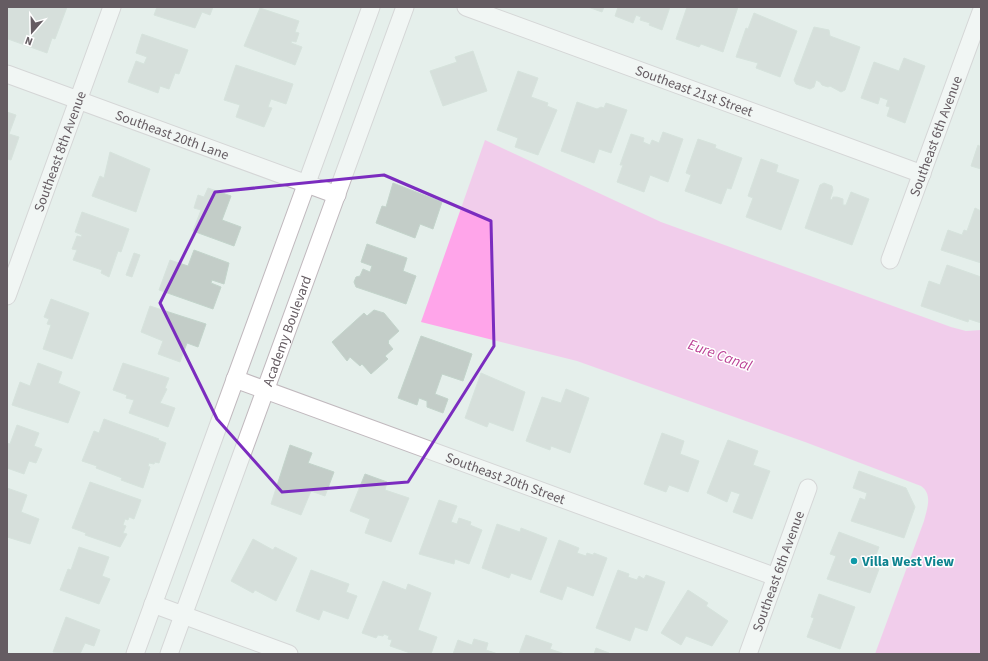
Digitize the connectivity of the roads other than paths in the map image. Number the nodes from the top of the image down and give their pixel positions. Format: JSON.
{"nodes":[{"id":1,"x":112,"y":7,"type":"edge"},
{"id":2,"x":371,"y":7,"type":"edge"},
{"id":3,"x":405,"y":7,"type":"edge"},
{"id":4,"x":466,"y":7,"type":"edge"},
{"id":5,"x":981,"y":12,"type":"edge"},
{"id":6,"x":7,"y":74,"type":"edge"},
{"id":7,"x":78,"y":100,"type":"junction"},
{"id":8,"x":922,"y":174,"type":"junction"},
{"id":9,"x":306,"y":184,"type":"junction"},
{"id":10,"x":337,"y":195,"type":"junction"},
{"id":11,"x":890,"y":260,"type":"dead end"},
{"id":12,"x":7,"y":296,"type":"edge"},
{"id":13,"x":235,"y":379,"type":"junction"},
{"id":14,"x":266,"y":390,"type":"junction"},
{"id":15,"x":808,"y":488,"type":"dead end"},
{"id":16,"x":776,"y":577,"type":"junction"},
{"id":17,"x":153,"y":604,"type":"junction"},
{"id":18,"x":183,"y":615,"type":"junction"},
{"id":19,"x":135,"y":654,"type":"edge"},
{"id":20,"x":168,"y":654,"type":"edge"},
{"id":21,"x":289,"y":654,"type":"edge"},
{"id":22,"x":748,"y":654,"type":"edge"}],
"edges":[{"from":1,"to":7,"type":"street","name":"Southeast 8th Avenue"},
{"from":2,"to":9,"type":"street"},
{"from":3,"to":10,"type":"street","name":"Academy Boulevard"},
{"from":4,"to":8,"type":"street","name":"Southeast 21st Street"},
{"from":5,"to":8,"type":"street","name":"Southeast 6th Avenue"},
{"from":6,"to":7,"type":"street","name":"Southeast 20th Lane"},
{"from":7,"to":9,"type":"street","name":"Southeast 20th Lane"},
{"from":7,"to":12,"type":"street","name":"Southeast 8th Avenue"},
{"from":8,"to":11,"type":"street","name":"Southeast 6th Avenue"},
{"from":9,"to":10,"type":"street","name":"Southeast 20th Lane"},
{"from":9,"to":13,"type":"street"},
{"from":10,"to":14,"type":"street","name":"Academy Boulevard"},
{"from":13,"to":14,"type":"street","name":"Southeast 20th Street"},
{"from":13,"to":17,"type":"street"},
{"from":14,"to":16,"type":"street","name":"Southeast 20th Street"},
{"from":14,"to":18,"type":"street","name":"Academy Boulevard"},
{"from":15,"to":16,"type":"street","name":"Southeast 6th Avenue"},
{"from":16,"to":22,"type":"street","name":"Southeast 6th Avenue"},
{"from":17,"to":18,"type":"street"},
{"from":17,"to":19,"type":"street"},
{"from":18,"to":20,"type":"street","name":"Academy Boulevard"},
{"from":18,"to":21,"type":"street"}]}
